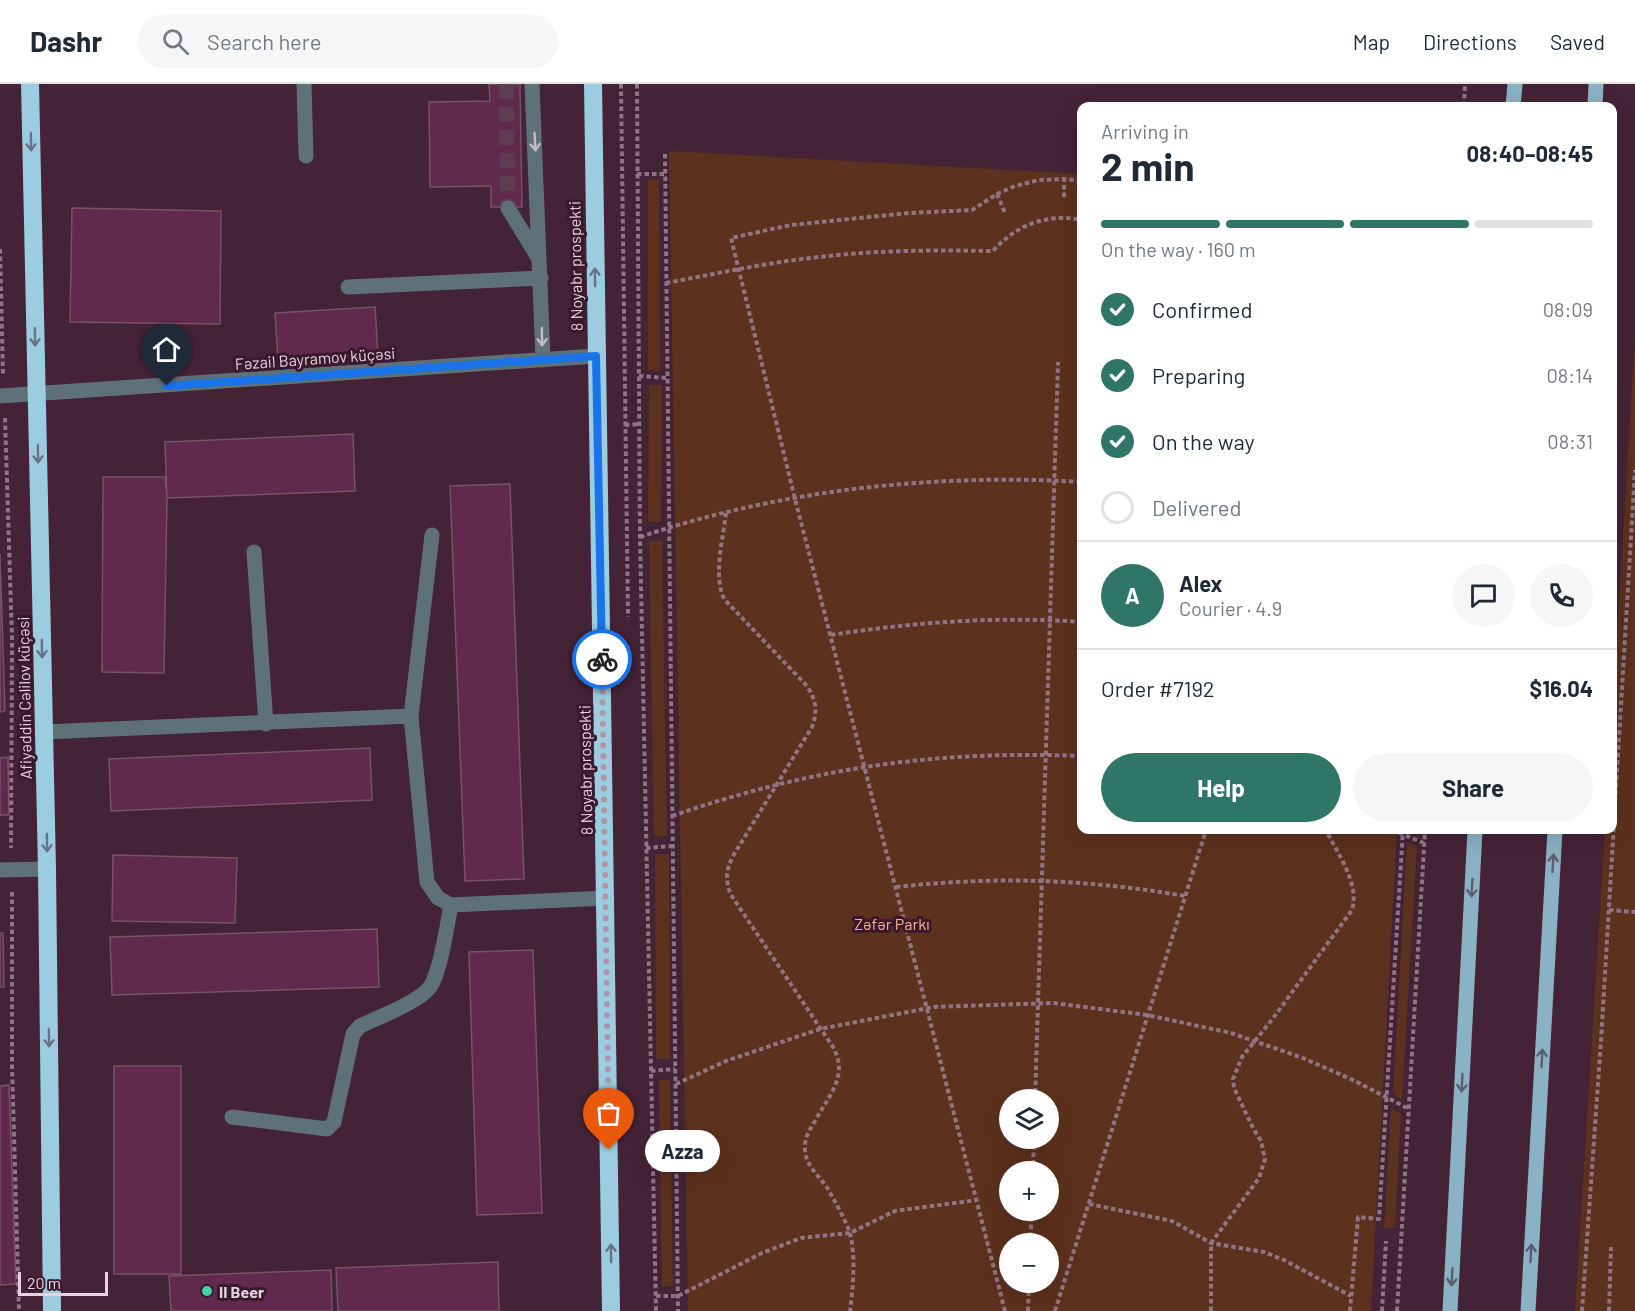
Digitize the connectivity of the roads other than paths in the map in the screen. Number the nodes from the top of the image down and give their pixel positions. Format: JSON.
{"nodes":[{"id":1,"x":30,"y":84,"type":"edge"},
{"id":2,"x":304,"y":84,"type":"edge"},
{"id":3,"x":532,"y":84,"type":"edge"},
{"id":4,"x":593,"y":84,"type":"edge"},
{"id":5,"x":1515,"y":84,"type":"edge"},
{"id":6,"x":1596,"y":84,"type":"edge"},
{"id":7,"x":1513,"y":102,"type":"edge"},
{"id":8,"x":1595,"y":102,"type":"edge"},
{"id":9,"x":306,"y":156,"type":"dead end"},
{"id":10,"x":508,"y":208,"type":"tunnel mouth"},
{"id":11,"x":540,"y":262,"type":"junction"},
{"id":12,"x":541,"y":278,"type":"junction"},
{"id":13,"x":348,"y":287,"type":"dead end"},
{"id":14,"x":596,"y":356,"type":"junction"},
{"id":15,"x":543,"y":360,"type":"junction"},
{"id":16,"x":37,"y":395,"type":"junction"},
{"id":17,"x":2,"y":396,"type":"edge"},
{"id":18,"x":432,"y":535,"type":"dead end"},
{"id":19,"x":254,"y":552,"type":"dead end"},
{"id":20,"x":411,"y":716,"type":"junction"},
{"id":21,"x":266,"y":724,"type":"junction"},
{"id":22,"x":44,"y":732,"type":"junction"},
{"id":23,"x":1475,"y":834,"type":"edge"},
{"id":24,"x":1555,"y":834,"type":"edge"},
{"id":25,"x":47,"y":869,"type":"junction"},
{"id":26,"x":6,"y":870,"type":"edge"},
{"id":27,"x":607,"y":898,"type":"junction"},
{"id":28,"x":451,"y":905,"type":"junction"},
{"id":29,"x":232,"y":1117,"type":"dead end"},
{"id":30,"x":52,"y":1311,"type":"edge"},
{"id":31,"x":611,"y":1311,"type":"edge"},
{"id":32,"x":1450,"y":1311,"type":"edge"},
{"id":33,"x":1528,"y":1311,"type":"edge"}],
"edges":[{"from":1,"to":16,"type":"highway","name":"Afiyəddin Cəlilov küçəsi","one_way":true},
{"from":2,"to":9,"type":"street"},
{"from":3,"to":11,"type":"street","one_way":true},
{"from":14,"to":4,"type":"highway","name":"8 Noyabr prospekti","one_way":true},
{"from":5,"to":7,"type":"main road"},
{"from":6,"to":8,"type":"main road"},
{"from":10,"to":11,"type":"street"},
{"from":11,"to":12,"type":"street"},
{"from":12,"to":13,"type":"street"},
{"from":12,"to":15,"type":"street","one_way":true},
{"from":14,"to":15,"type":"street","name":"Fəzail Bayramov küçəsi"},
{"from":14,"to":27,"type":"highway","name":"8 Noyabr prospekti"},
{"from":15,"to":16,"type":"street","name":"Fəzail Bayramov küçəsi"},
{"from":16,"to":17,"type":"street","name":"Fəzail Bayramov küçəsi"},
{"from":16,"to":22,"type":"highway","name":"Afiyəddin Cəlilov küçəsi","one_way":true},
{"from":18,"to":20,"type":"street"},
{"from":19,"to":21,"type":"street"},
{"from":20,"to":21,"type":"street"},
{"from":20,"to":28,"type":"street"},
{"from":21,"to":22,"type":"street"},
{"from":22,"to":25,"type":"highway","name":"Afiyəddin Cəlilov küçəsi","one_way":true},
{"from":23,"to":32,"type":"main road","one_way":true},
{"from":33,"to":24,"type":"main road","one_way":true},
{"from":25,"to":26,"type":"street"},
{"from":25,"to":30,"type":"highway","name":"Afiyəddin Cəlilov küçəsi","one_way":true},
{"from":27,"to":28,"type":"street"},
{"from":31,"to":27,"type":"highway","name":"8 Noyabr prospekti","one_way":true},
{"from":28,"to":29,"type":"street"}]}
